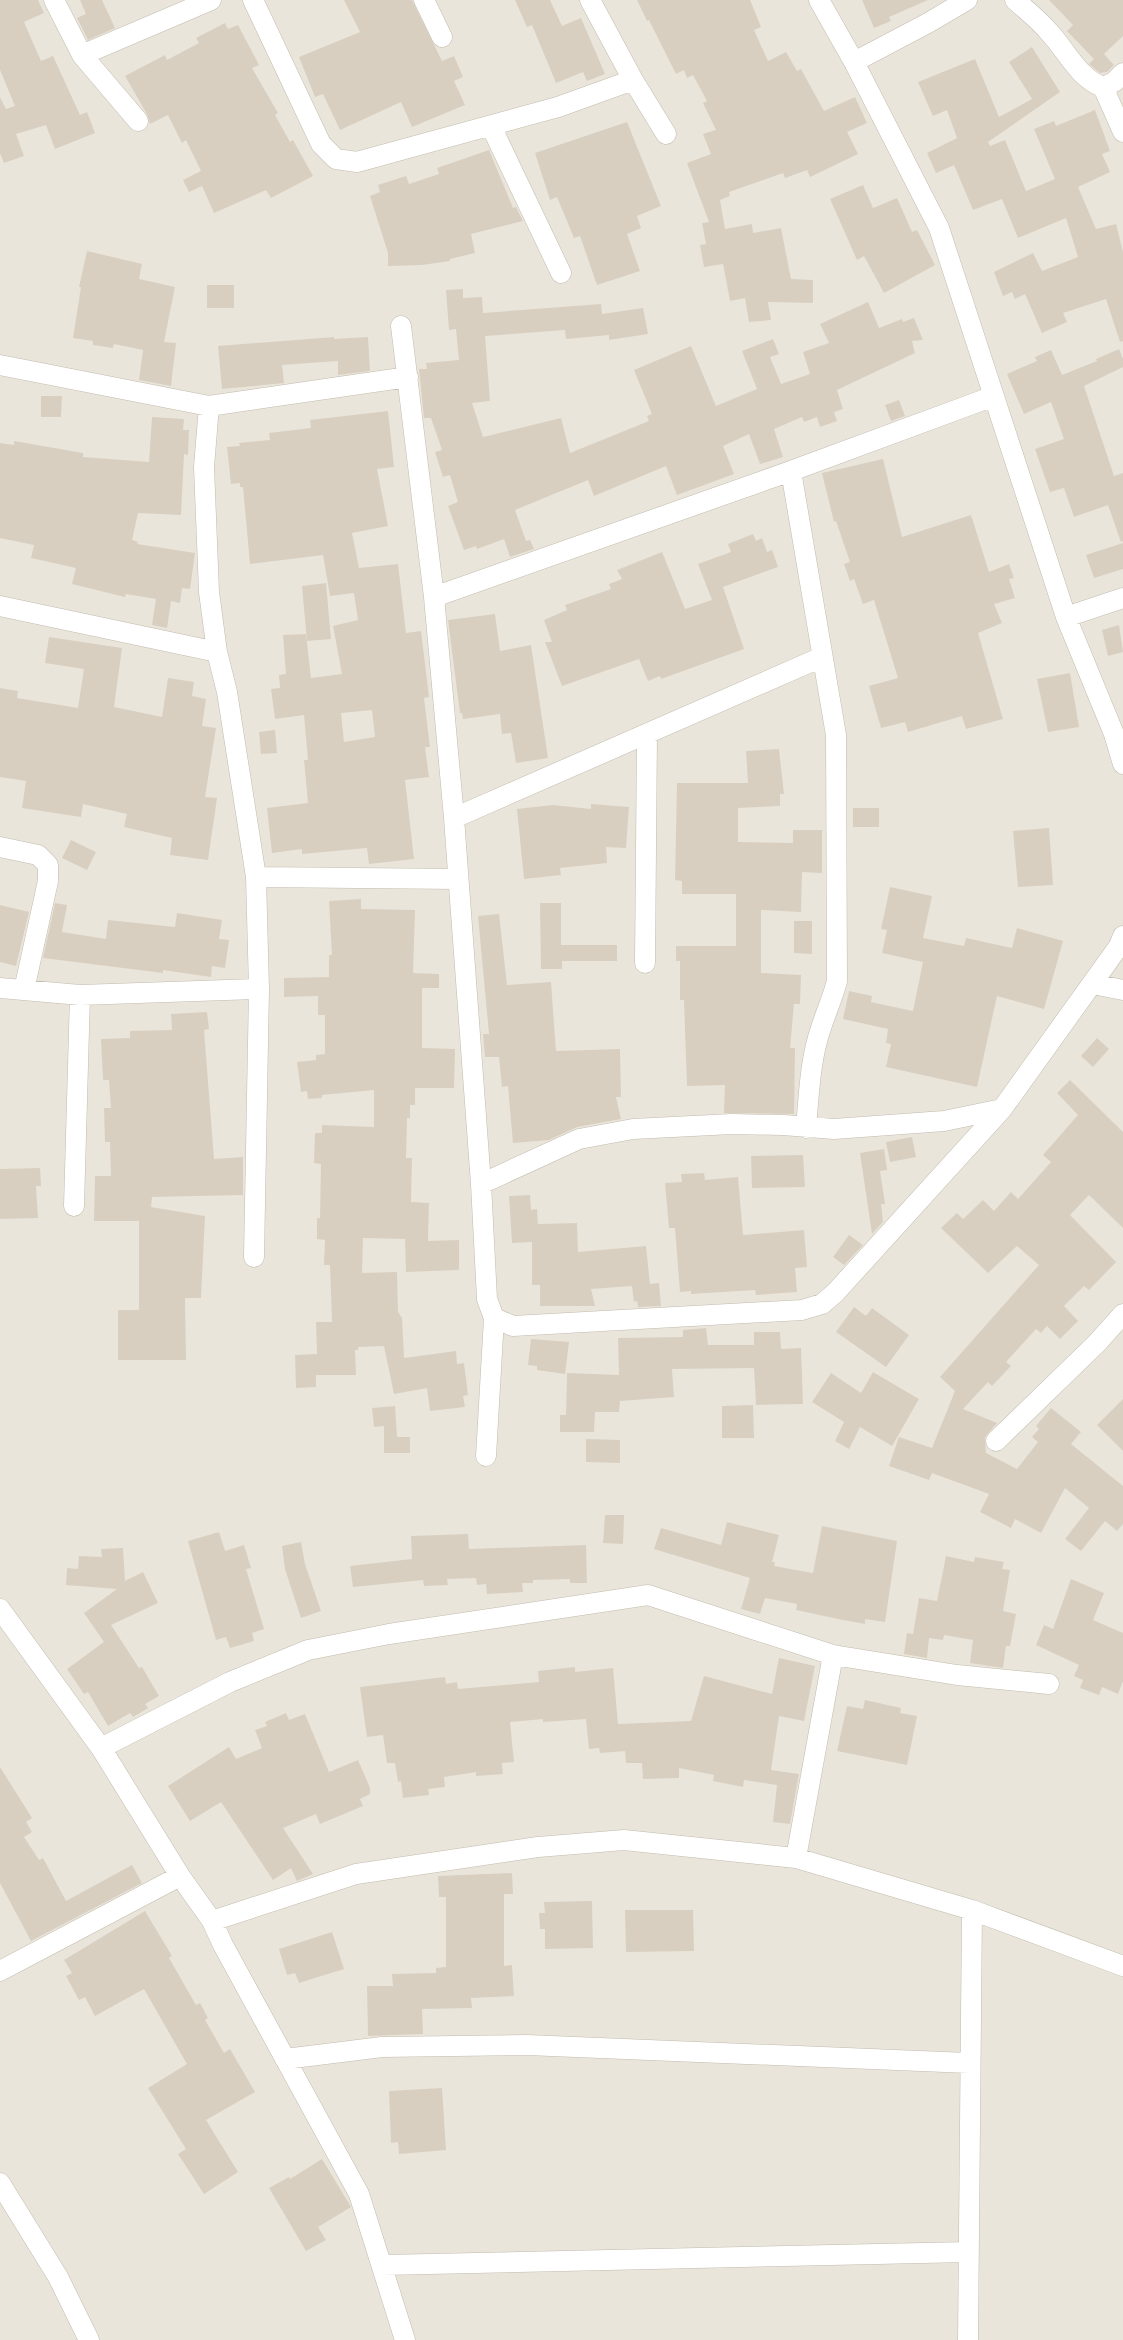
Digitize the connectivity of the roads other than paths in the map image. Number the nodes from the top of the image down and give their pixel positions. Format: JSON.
{"nodes":[{"id":1,"x":54,"y":0,"type":"edge"},
{"id":2,"x":211,"y":0,"type":"edge"},
{"id":3,"x":253,"y":0,"type":"edge"},
{"id":4,"x":424,"y":0,"type":"edge"},
{"id":5,"x":590,"y":0,"type":"edge"},
{"id":6,"x":819,"y":0,"type":"edge"},
{"id":7,"x":966,"y":0,"type":"edge"},
{"id":8,"x":1014,"y":0,"type":"edge"},
{"id":9,"x":442,"y":37,"type":"dead end"},
{"id":10,"x":82,"y":55,"type":"junction"},
{"id":11,"x":854,"y":62,"type":"junction"},
{"id":12,"x":1123,"y":73,"type":"edge"},
{"id":13,"x":632,"y":80,"type":"junction"},
{"id":14,"x":1103,"y":87,"type":"junction"},
{"id":15,"x":138,"y":120,"type":"dead end"},
{"id":16,"x":491,"y":126,"type":"junction"},
{"id":17,"x":1123,"y":132,"type":"edge"},
{"id":18,"x":666,"y":134,"type":"dead end"},
{"id":19,"x":561,"y":273,"type":"dead end"},
{"id":20,"x":401,"y":326,"type":"dead end"},
{"id":21,"x":0,"y":365,"type":"edge"},
{"id":22,"x":408,"y":377,"type":"junction"},
{"id":23,"x":994,"y":396,"type":"junction"},
{"id":24,"x":208,"y":406,"type":"junction"},
{"id":25,"x":791,"y":471,"type":"junction"},
{"id":26,"x":434,"y":596,"type":"junction"},
{"id":27,"x":1123,"y":598,"type":"edge"},
{"id":28,"x":0,"y":606,"type":"edge"},
{"id":29,"x":1066,"y":617,"type":"junction"},
{"id":30,"x":217,"y":652,"type":"junction"},
{"id":31,"x":822,"y":657,"type":"junction"},
{"id":32,"x":647,"y":734,"type":"junction"},
{"id":33,"x":1123,"y":764,"type":"edge"},
{"id":34,"x":454,"y":818,"type":"junction"},
{"id":35,"x":0,"y":847,"type":"edge"},
{"id":36,"x":256,"y":877,"type":"junction"},
{"id":37,"x":458,"y":879,"type":"junction"},
{"id":38,"x":1123,"y":936,"type":"edge"},
{"id":39,"x":645,"y":963,"type":"dead end"},
{"id":40,"x":1092,"y":984,"type":"junction"},
{"id":41,"x":0,"y":988,"type":"edge"},
{"id":42,"x":259,"y":989,"type":"junction"},
{"id":43,"x":24,"y":990,"type":"junction"},
{"id":44,"x":1123,"y":990,"type":"edge"},
{"id":45,"x":80,"y":995,"type":"junction"},
{"id":46,"x":1002,"y":1110,"type":"junction"},
{"id":47,"x":806,"y":1128,"type":"junction"},
{"id":48,"x":481,"y":1184,"type":"junction"},
{"id":49,"x":74,"y":1206,"type":"dead end"},
{"id":50,"x":254,"y":1257,"type":"dead end"},
{"id":51,"x":1123,"y":1314,"type":"edge"},
{"id":52,"x":494,"y":1318,"type":"junction"},
{"id":53,"x":996,"y":1442,"type":"dead end"},
{"id":54,"x":486,"y":1456,"type":"dead end"},
{"id":55,"x":0,"y":1609,"type":"edge"},
{"id":56,"x":833,"y":1655,"type":"junction"},
{"id":57,"x":1049,"y":1684,"type":"dead end"},
{"id":58,"x":101,"y":1748,"type":"junction"},
{"id":59,"x":796,"y":1858,"type":"junction"},
{"id":60,"x":180,"y":1876,"type":"junction"},
{"id":61,"x":972,"y":1910,"type":"junction"},
{"id":62,"x":212,"y":1921,"type":"junction"},
{"id":63,"x":1123,"y":1966,"type":"edge"},
{"id":64,"x":0,"y":1972,"type":"edge"},
{"id":65,"x":285,"y":2059,"type":"junction"},
{"id":66,"x":970,"y":2062,"type":"junction"},
{"id":67,"x":0,"y":2184,"type":"edge"},
{"id":68,"x":969,"y":2252,"type":"junction"},
{"id":69,"x":383,"y":2266,"type":"junction"},
{"id":70,"x":89,"y":2340,"type":"edge"},
{"id":71,"x":405,"y":2340,"type":"edge"},
{"id":72,"x":968,"y":2340,"type":"edge"}],
"edges":[{"from":1,"to":10,"type":"street"},
{"from":2,"to":10,"type":"street"},
{"from":3,"to":16,"type":"street"},
{"from":4,"to":9,"type":"street"},
{"from":5,"to":13,"type":"street"},
{"from":6,"to":11,"type":"street"},
{"from":7,"to":11,"type":"street"},
{"from":8,"to":14,"type":"street"},
{"from":10,"to":15,"type":"street"},
{"from":11,"to":23,"type":"street"},
{"from":12,"to":14,"type":"street"},
{"from":13,"to":16,"type":"street"},
{"from":13,"to":18,"type":"street"},
{"from":14,"to":17,"type":"street"},
{"from":16,"to":19,"type":"street"},
{"from":20,"to":22,"type":"street"},
{"from":21,"to":24,"type":"street"},
{"from":22,"to":24,"type":"street"},
{"from":22,"to":26,"type":"street"},
{"from":23,"to":25,"type":"street"},
{"from":23,"to":29,"type":"street"},
{"from":24,"to":30,"type":"street"},
{"from":25,"to":26,"type":"street"},
{"from":25,"to":31,"type":"street"},
{"from":26,"to":34,"type":"street"},
{"from":27,"to":29,"type":"street"},
{"from":28,"to":30,"type":"street"},
{"from":29,"to":33,"type":"street"},
{"from":30,"to":36,"type":"street"},
{"from":31,"to":32,"type":"street"},
{"from":31,"to":47,"type":"street"},
{"from":32,"to":34,"type":"street"},
{"from":32,"to":39,"type":"street"},
{"from":34,"to":37,"type":"street"},
{"from":35,"to":43,"type":"street"},
{"from":36,"to":37,"type":"street"},
{"from":36,"to":42,"type":"street"},
{"from":37,"to":48,"type":"street"},
{"from":38,"to":40,"type":"street"},
{"from":40,"to":44,"type":"street"},
{"from":40,"to":46,"type":"street"},
{"from":41,"to":43,"type":"street"},
{"from":42,"to":45,"type":"street"},
{"from":42,"to":50,"type":"street"},
{"from":43,"to":45,"type":"street"},
{"from":45,"to":49,"type":"street"},
{"from":46,"to":47,"type":"street"},
{"from":46,"to":52,"type":"street"},
{"from":47,"to":48,"type":"street"},
{"from":48,"to":52,"type":"street"},
{"from":51,"to":53,"type":"street"},
{"from":52,"to":54,"type":"street"},
{"from":55,"to":58,"type":"street"},
{"from":56,"to":57,"type":"street"},
{"from":56,"to":58,"type":"street"},
{"from":56,"to":59,"type":"street"},
{"from":58,"to":60,"type":"street"},
{"from":59,"to":61,"type":"street"},
{"from":59,"to":62,"type":"street"},
{"from":60,"to":62,"type":"street"},
{"from":60,"to":64,"type":"street"},
{"from":61,"to":63,"type":"street"},
{"from":61,"to":66,"type":"street"},
{"from":62,"to":65,"type":"street"},
{"from":65,"to":66,"type":"street"},
{"from":65,"to":69,"type":"street"},
{"from":66,"to":68,"type":"street"},
{"from":67,"to":70,"type":"street"},
{"from":68,"to":69,"type":"street"},
{"from":68,"to":72,"type":"street"},
{"from":69,"to":71,"type":"street"}]}
